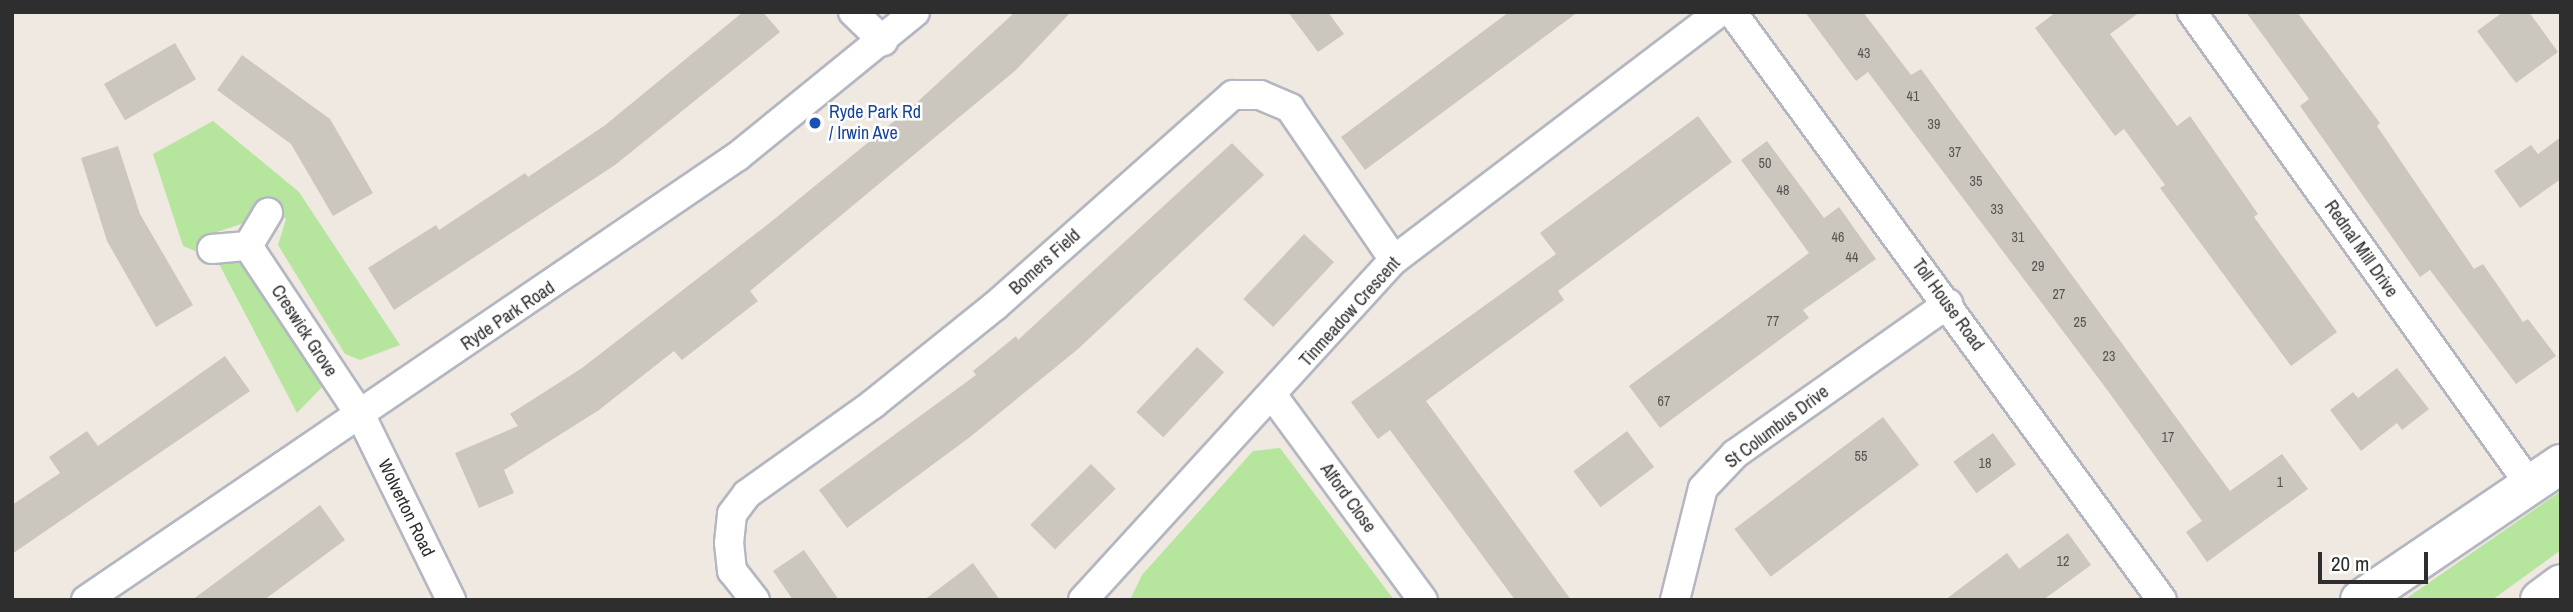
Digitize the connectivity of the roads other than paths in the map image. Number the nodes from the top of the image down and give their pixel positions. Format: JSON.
{"nodes":[{"id":1,"x":853,"y":12,"type":"edge"},
{"id":2,"x":915,"y":12,"type":"edge"},
{"id":3,"x":1720,"y":12,"type":"edge"},
{"id":4,"x":1732,"y":12,"type":"edge"},
{"id":5,"x":2192,"y":12,"type":"edge"},
{"id":6,"x":883,"y":41,"type":"junction"},
{"id":7,"x":268,"y":213,"type":"dead end"},
{"id":8,"x":248,"y":246,"type":"junction"},
{"id":9,"x":212,"y":249,"type":"dead end"},
{"id":10,"x":1394,"y":260,"type":"junction"},
{"id":11,"x":1948,"y":304,"type":"junction"},
{"id":12,"x":1273,"y":396,"type":"junction"},
{"id":13,"x":360,"y":416,"type":"junction"},
{"id":14,"x":2561,"y":464,"type":"edge"},
{"id":15,"x":2530,"y":485,"type":"junction"},
{"id":16,"x":2561,"y":584,"type":"edge"},
{"id":17,"x":2155,"y":598,"type":"edge"},
{"id":18,"x":86,"y":600,"type":"edge"},
{"id":19,"x":451,"y":600,"type":"edge"},
{"id":20,"x":755,"y":600,"type":"edge"},
{"id":21,"x":1083,"y":600,"type":"edge"},
{"id":22,"x":1423,"y":600,"type":"edge"},
{"id":23,"x":1675,"y":600,"type":"edge"},
{"id":24,"x":2360,"y":600,"type":"edge"},
{"id":25,"x":2540,"y":600,"type":"edge"}],
"edges":[{"from":1,"to":6,"type":"street"},
{"from":2,"to":6,"type":"street","name":"Ryde Park Road"},
{"from":3,"to":10,"type":"street","name":"Tinmeadow Crescent"},
{"from":4,"to":11,"type":"street","name":"Toll House Road"},
{"from":5,"to":15,"type":"street","name":"Rednal Mill Drive"},
{"from":6,"to":13,"type":"street","name":"Ryde Park Road"},
{"from":7,"to":8,"type":"street"},
{"from":8,"to":9,"type":"street"},
{"from":8,"to":13,"type":"street","name":"Creswick Grove"},
{"from":10,"to":12,"type":"street","name":"Tinmeadow Crescent"},
{"from":10,"to":20,"type":"street","name":"Bomers Field"},
{"from":11,"to":17,"type":"street","name":"Toll House Road"},
{"from":11,"to":23,"type":"street","name":"St Columbus Drive"},
{"from":12,"to":21,"type":"street","name":"Tinmeadow Crescent"},
{"from":12,"to":22,"type":"street","name":"Alford Close"},
{"from":13,"to":18,"type":"street","name":"Ryde Park Road"},
{"from":13,"to":19,"type":"street","name":"Wolverton Road"},
{"from":14,"to":15,"type":"main road"},
{"from":15,"to":24,"type":"main road"},
{"from":16,"to":25,"type":"main road"}]}
